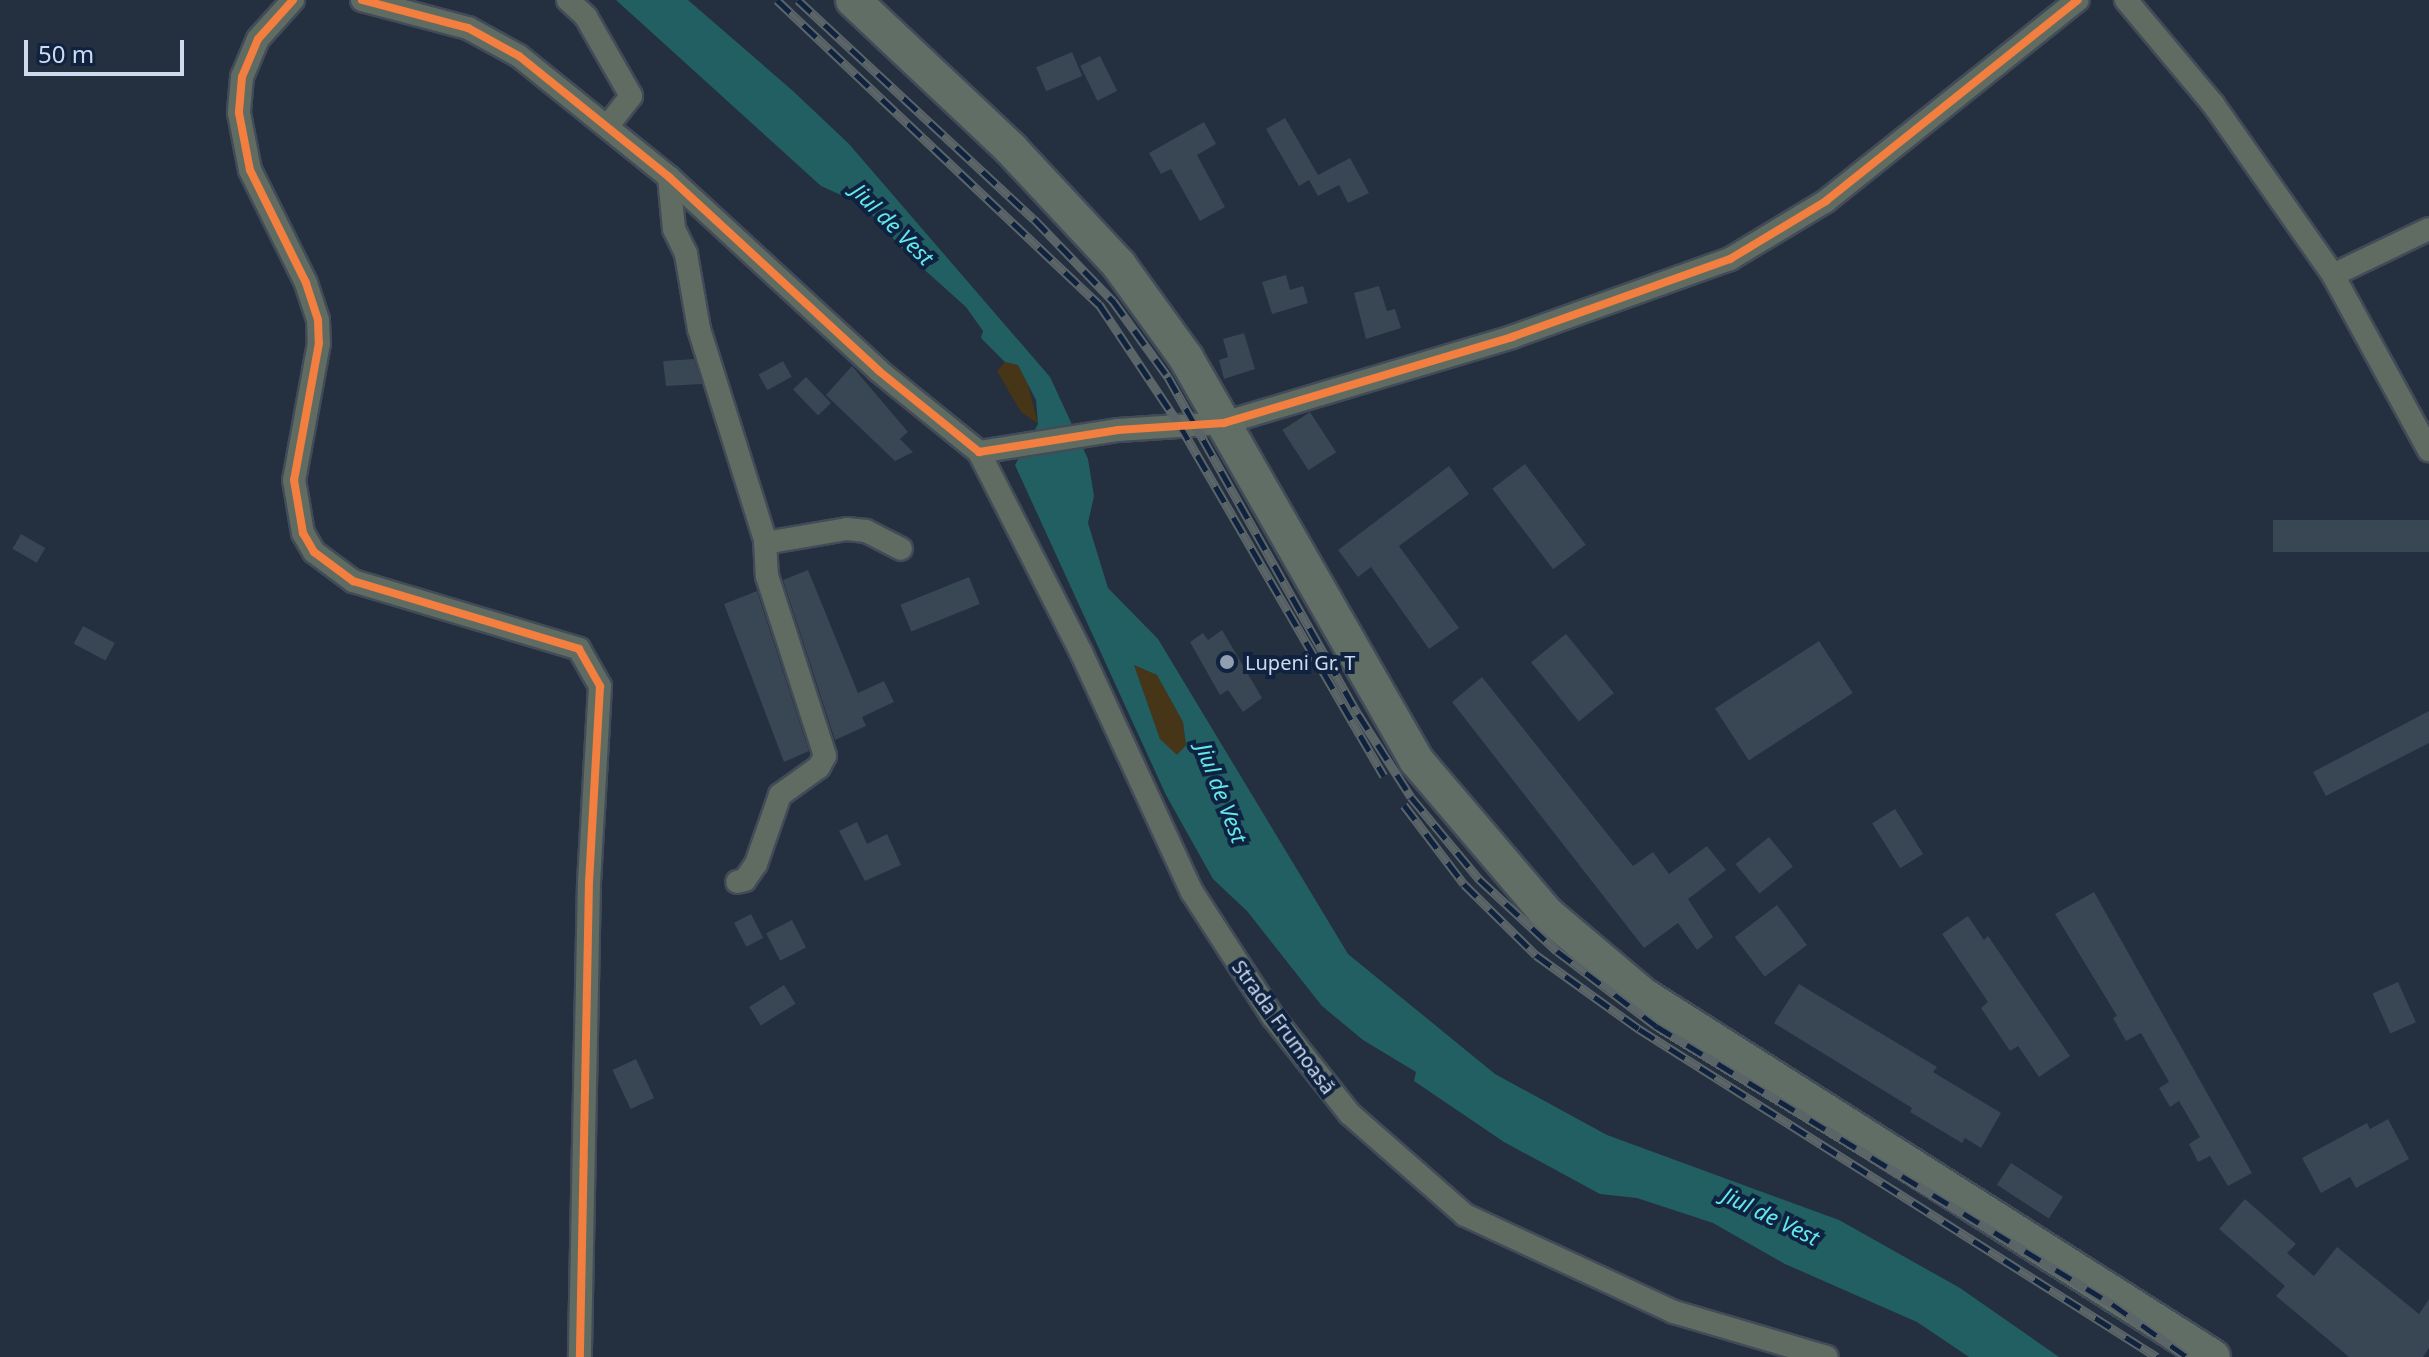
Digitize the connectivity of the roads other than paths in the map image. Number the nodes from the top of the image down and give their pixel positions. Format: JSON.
{"nodes":[{"id":1,"x":293,"y":0,"type":"edge"},
{"id":2,"x":362,"y":0,"type":"edge"},
{"id":3,"x":568,"y":0,"type":"edge"},
{"id":4,"x":853,"y":0,"type":"edge"},
{"id":5,"x":2078,"y":0,"type":"edge"},
{"id":6,"x":2126,"y":0,"type":"edge"},
{"id":7,"x":608,"y":125,"type":"junction"},
{"id":8,"x":669,"y":177,"type":"junction"},
{"id":9,"x":2429,"y":229,"type":"edge"},
{"id":10,"x":2333,"y":275,"type":"junction"},
{"id":11,"x":1224,"y":423,"type":"junction"},
{"id":12,"x":986,"y":449,"type":"junction"},
{"id":13,"x":2429,"y":450,"type":"edge"},
{"id":14,"x":765,"y":543,"type":"junction"},
{"id":15,"x":901,"y":549,"type":"dead end"},
{"id":16,"x":737,"y":882,"type":"dead end"},
{"id":17,"x":580,"y":1357,"type":"edge"},
{"id":18,"x":1827,"y":1357,"type":"edge"},
{"id":19,"x":2213,"y":1357,"type":"edge"}],
"edges":[{"from":1,"to":17,"type":"street"},
{"from":2,"to":7,"type":"street"},
{"from":3,"to":7,"type":"street"},
{"from":4,"to":11,"type":"main road"},
{"from":5,"to":11,"type":"street"},
{"from":6,"to":10,"type":"street"},
{"from":7,"to":8,"type":"street"},
{"from":8,"to":12,"type":"street"},
{"from":8,"to":14,"type":"street"},
{"from":9,"to":10,"type":"street"},
{"from":10,"to":13,"type":"street"},
{"from":11,"to":12,"type":"street"},
{"from":11,"to":19,"type":"main road"},
{"from":12,"to":18,"type":"street","name":"Strada Frumoasă"},
{"from":14,"to":15,"type":"street"},
{"from":14,"to":16,"type":"street"}]}
